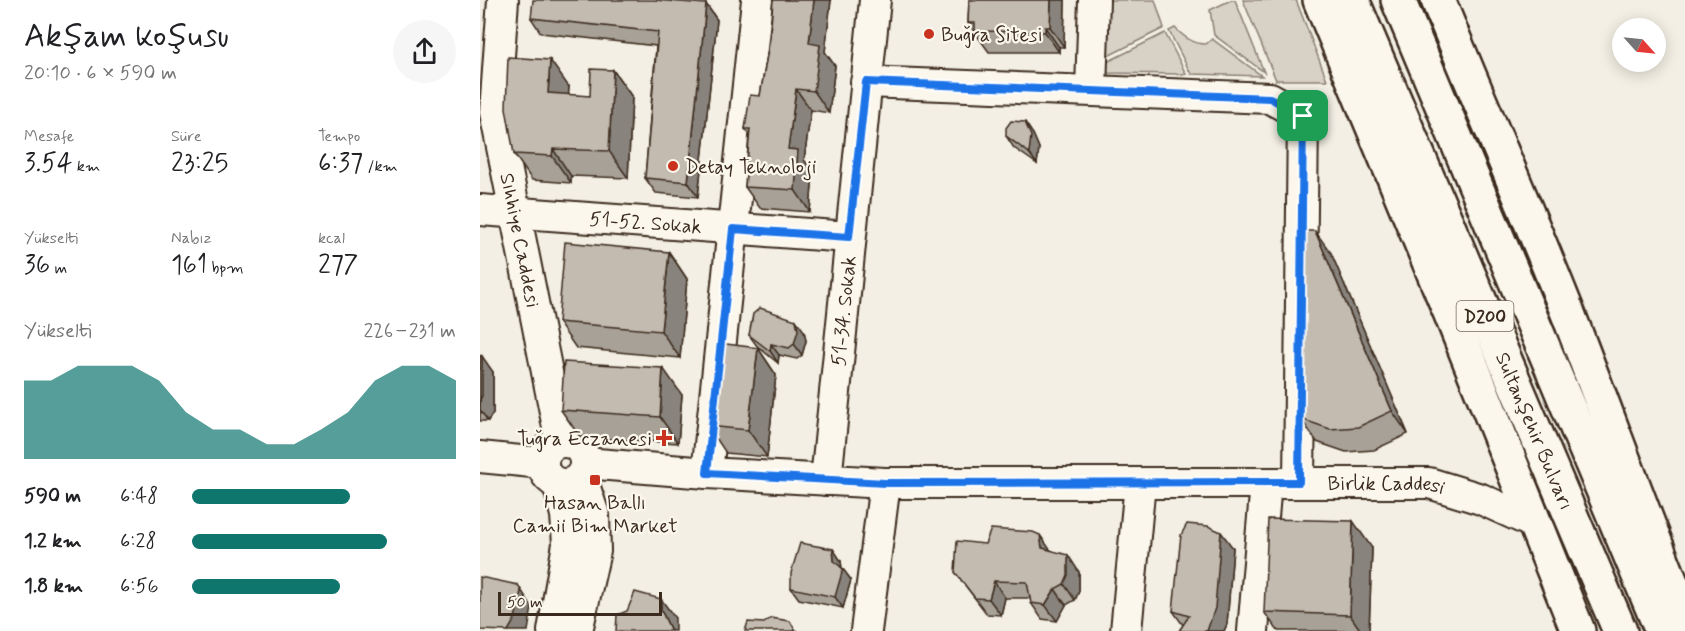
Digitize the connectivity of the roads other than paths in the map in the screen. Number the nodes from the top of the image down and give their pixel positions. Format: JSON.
{"nodes":[{"id":1,"x":503,"y":0,"type":"edge"},
{"id":2,"x":757,"y":0,"type":"edge"},
{"id":3,"x":874,"y":0,"type":"edge"},
{"id":4,"x":1094,"y":0,"type":"edge"},
{"id":5,"x":1320,"y":0,"type":"edge"},
{"id":6,"x":1352,"y":0,"type":"edge"},
{"id":7,"x":1398,"y":0,"type":"edge"},
{"id":8,"x":1438,"y":0,"type":"edge"},
{"id":9,"x":866,"y":82,"type":"junction"},
{"id":10,"x":1091,"y":89,"type":"junction"},
{"id":11,"x":488,"y":112,"type":"edge"},
{"id":12,"x":480,"y":210,"type":"edge"},
{"id":13,"x":513,"y":213,"type":"junction"},
{"id":14,"x":733,"y":229,"type":"junction"},
{"id":15,"x":849,"y":237,"type":"junction"},
{"id":16,"x":480,"y":457,"type":"edge"},
{"id":17,"x":566,"y":465,"type":"junction"},
{"id":18,"x":707,"y":473,"type":"junction"},
{"id":19,"x":826,"y":480,"type":"junction"},
{"id":20,"x":1299,"y":482,"type":"junction"},
{"id":21,"x":885,"y":483,"type":"junction"},
{"id":22,"x":1140,"y":483,"type":"junction"},
{"id":23,"x":1266,"y":483,"type":"junction"},
{"id":24,"x":1534,"y":523,"type":"junction"},
{"id":25,"x":1685,"y":617,"type":"edge"},
{"id":26,"x":553,"y":631,"type":"edge"},
{"id":27,"x":577,"y":631,"type":"edge"},
{"id":28,"x":867,"y":631,"type":"edge"},
{"id":29,"x":1125,"y":631,"type":"edge"},
{"id":30,"x":1253,"y":631,"type":"edge"},
{"id":31,"x":1578,"y":631,"type":"edge"},
{"id":32,"x":1620,"y":631,"type":"edge"},
{"id":33,"x":1662,"y":631,"type":"edge"}],
"edges":[{"from":1,"to":11,"type":"street","name":"Sıhhiye Caddesi"},
{"from":2,"to":14,"type":"street"},
{"from":3,"to":9,"type":"street","name":"51-34. Sokak"},
{"from":4,"to":10,"type":"street"},
{"from":5,"to":24,"type":"main road"},
{"from":6,"to":32,"type":"main road","name":"Sultanşehir Bulvarı","number":"D200"},
{"from":7,"to":33,"type":"main road","name":"Sultanşehir Bulvarı","number":"D200"},
{"from":8,"to":25,"type":"main road"},
{"from":9,"to":10,"type":"street"},
{"from":9,"to":15,"type":"street","name":"51-34. Sokak"},
{"from":10,"to":20,"type":"street"},
{"from":11,"to":13,"type":"street","name":"Sıhhiye Caddesi"},
{"from":12,"to":13,"type":"street","name":"51-52. Sokak"},
{"from":13,"to":14,"type":"street","name":"51-52. Sokak"},
{"from":13,"to":17,"type":"street","name":"Sıhhiye Caddesi"},
{"from":14,"to":15,"type":"street","name":"51-52. Sokak"},
{"from":14,"to":18,"type":"street"},
{"from":15,"to":19,"type":"street","name":"51-34. Sokak"},
{"from":16,"to":17,"type":"street","name":"Birlik Caddesi"},
{"from":17,"to":18,"type":"street","name":"Birlik Caddesi"},
{"from":17,"to":26,"type":"street","name":"Sıhhiye Caddesi"},
{"from":17,"to":27,"type":"street","name":"Sıhhiye Caddesi"},
{"from":18,"to":19,"type":"street","name":"Birlik Caddesi"},
{"from":19,"to":21,"type":"street","name":"Birlik Caddesi"},
{"from":20,"to":23,"type":"street","name":"Birlik Caddesi"},
{"from":20,"to":24,"type":"street","name":"Birlik Caddesi"},
{"from":21,"to":22,"type":"street","name":"Birlik Caddesi"},
{"from":21,"to":28,"type":"street"},
{"from":22,"to":23,"type":"street","name":"Birlik Caddesi"},
{"from":22,"to":29,"type":"street"},
{"from":23,"to":30,"type":"street"},
{"from":24,"to":31,"type":"main road"}]}
